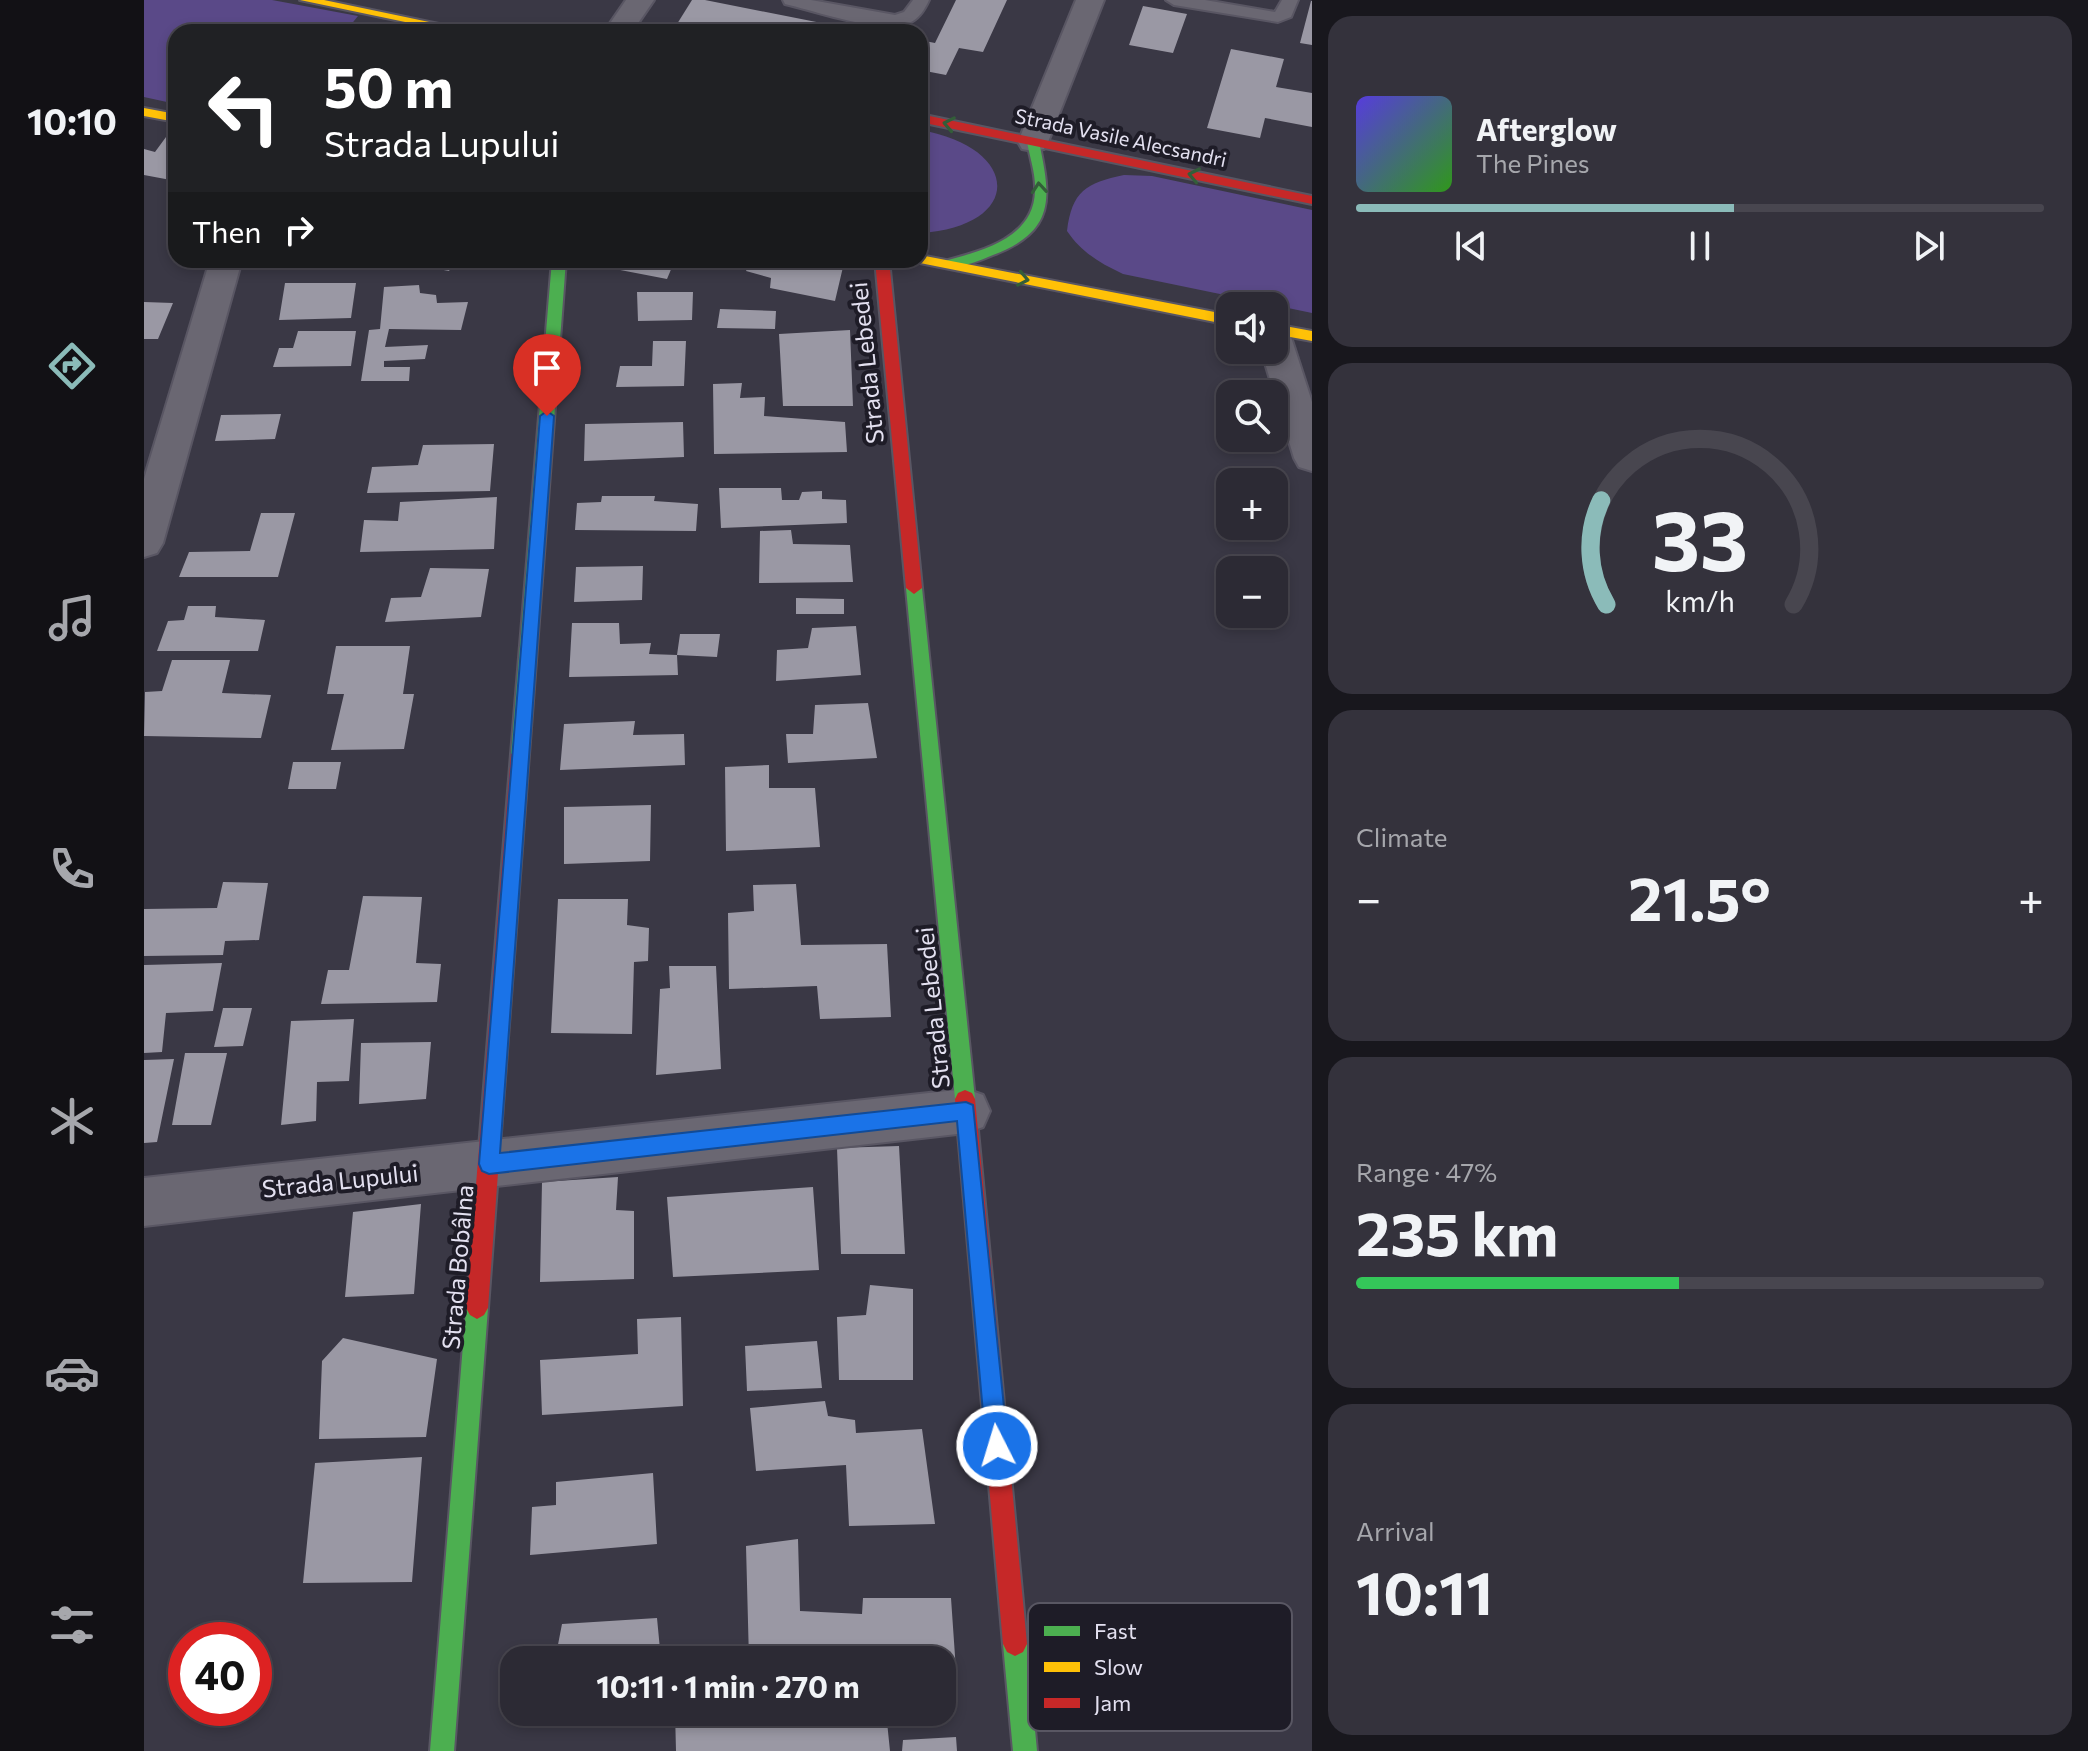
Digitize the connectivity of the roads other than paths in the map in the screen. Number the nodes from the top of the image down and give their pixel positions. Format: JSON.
{"nodes":[{"id":1,"x":306,"y":0,"type":"edge"},
{"id":2,"x":640,"y":0,"type":"edge"},
{"id":3,"x":791,"y":0,"type":"edge"},
{"id":4,"x":921,"y":0,"type":"edge"},
{"id":5,"x":1090,"y":0,"type":"edge"},
{"id":6,"x":1174,"y":0,"type":"edge"},
{"id":7,"x":1290,"y":0,"type":"edge"},
{"id":8,"x":394,"y":24,"type":"edge"},
{"id":9,"x":624,"y":24,"type":"edge"},
{"id":10,"x":144,"y":112,"type":"edge"},
{"id":11,"x":168,"y":116,"type":"edge"},
{"id":12,"x":928,"y":120,"type":"edge"},
{"id":13,"x":1033,"y":142,"type":"junction"},
{"id":14,"x":1312,"y":200,"type":"edge"},
{"id":15,"x":928,"y":261,"type":"edge"},
{"id":16,"x":946,"y":264,"type":"junction"},
{"id":17,"x":224,"y":268,"type":"edge"},
{"id":18,"x":558,"y":268,"type":"edge"},
{"id":19,"x":883,"y":268,"type":"edge"},
{"id":20,"x":1216,"y":317,"type":"edge"},
{"id":21,"x":1288,"y":332,"type":"edge"},
{"id":22,"x":1312,"y":336,"type":"edge"},
{"id":23,"x":1282,"y":364,"type":"edge"},
{"id":24,"x":1312,"y":458,"type":"edge"},
{"id":25,"x":144,"y":543,"type":"edge"},
{"id":26,"x":966,"y":1111,"type":"junction"},
{"id":27,"x":489,"y":1164,"type":"junction"},
{"id":28,"x":144,"y":1202,"type":"edge"},
{"id":29,"x":442,"y":1751,"type":"edge"},
{"id":30,"x":1025,"y":1751,"type":"edge"}],
"edges":[{"from":1,"to":8,"type":"street"},
{"from":2,"to":9,"type":"street"},
{"from":3,"to":4,"type":"lane"},
{"from":5,"to":13,"type":"street"},
{"from":6,"to":7,"type":"lane"},
{"from":10,"to":11,"type":"street"},
{"from":13,"to":12,"type":"street","name":"Strada Vasile Alecsandri","one_way":true},
{"from":14,"to":13,"type":"street","name":"Strada Vasile Alecsandri","one_way":true},
{"from":16,"to":13,"type":"street","one_way":true},
{"from":15,"to":16,"type":"street"},
{"from":16,"to":20,"type":"street","one_way":true},
{"from":17,"to":25,"type":"street"},
{"from":18,"to":27,"type":"street","name":"Strada Bobâlna"},
{"from":19,"to":26,"type":"street","name":"Strada Lebedei"},
{"from":21,"to":22,"type":"street"},
{"from":23,"to":24,"type":"street"},
{"from":26,"to":27,"type":"street","name":"Strada Lupului"},
{"from":26,"to":30,"type":"street","name":"Strada Lebedei"},
{"from":27,"to":28,"type":"street","name":"Strada Lupului"},
{"from":27,"to":29,"type":"street","name":"Strada Bobâlna"}]}
